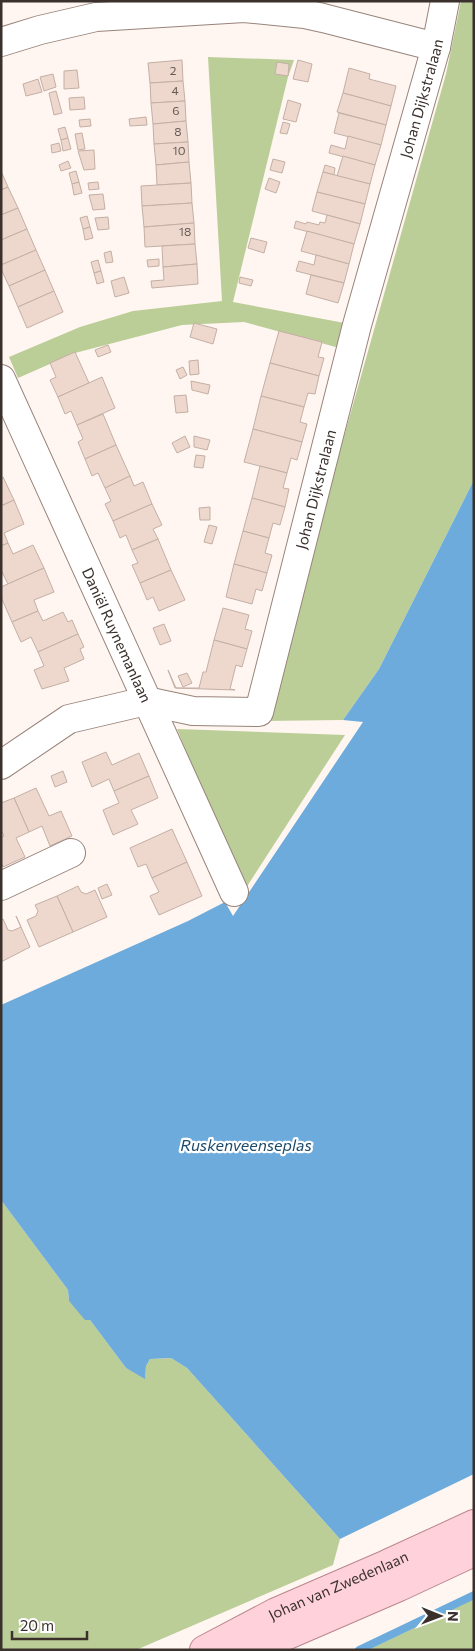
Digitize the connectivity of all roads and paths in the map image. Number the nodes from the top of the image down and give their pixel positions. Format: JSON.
{"nodes":[{"id":1,"x":445,"y":1,"type":"edge"},
{"id":2,"x":242,"y":5,"type":"edge"},
{"id":3,"x":1,"y":42,"type":"edge"},
{"id":4,"x":436,"y":47,"type":"junction"},
{"id":5,"x":1,"y":379,"type":"edge"},
{"id":6,"x":146,"y":701,"type":"junction"},
{"id":7,"x":1,"y":765,"type":"edge"},
{"id":8,"x":71,"y":853,"type":"dead end"},
{"id":9,"x":1,"y":886,"type":"edge"},
{"id":10,"x":234,"y":892,"type":"dead end"},
{"id":11,"x":474,"y":1524,"type":"edge"},
{"id":12,"x":474,"y":1552,"type":"edge"},
{"id":13,"x":204,"y":1650,"type":"edge"},
{"id":14,"x":236,"y":1650,"type":"edge"}],
"edges":[{"from":1,"to":4,"type":"street","name":"Johan Dijkstralaan"},
{"from":2,"to":3,"type":"street"},
{"from":2,"to":4,"type":"street"},
{"from":4,"to":6,"type":"street","name":"Johan Dijkstralaan"},
{"from":5,"to":6,"type":"street","name":"Daniël Ruynemanlaan"},
{"from":6,"to":7,"type":"street","name":"Johan Dijkstralaan"},
{"from":6,"to":10,"type":"street","name":"Daniël Ruynemanlaan"},
{"from":8,"to":9,"type":"street"},
{"from":11,"to":13,"type":"main road","name":"Johan van Zwedenlaan"},
{"from":12,"to":14,"type":"main road","name":"Johan van Zwedenlaan"}]}
